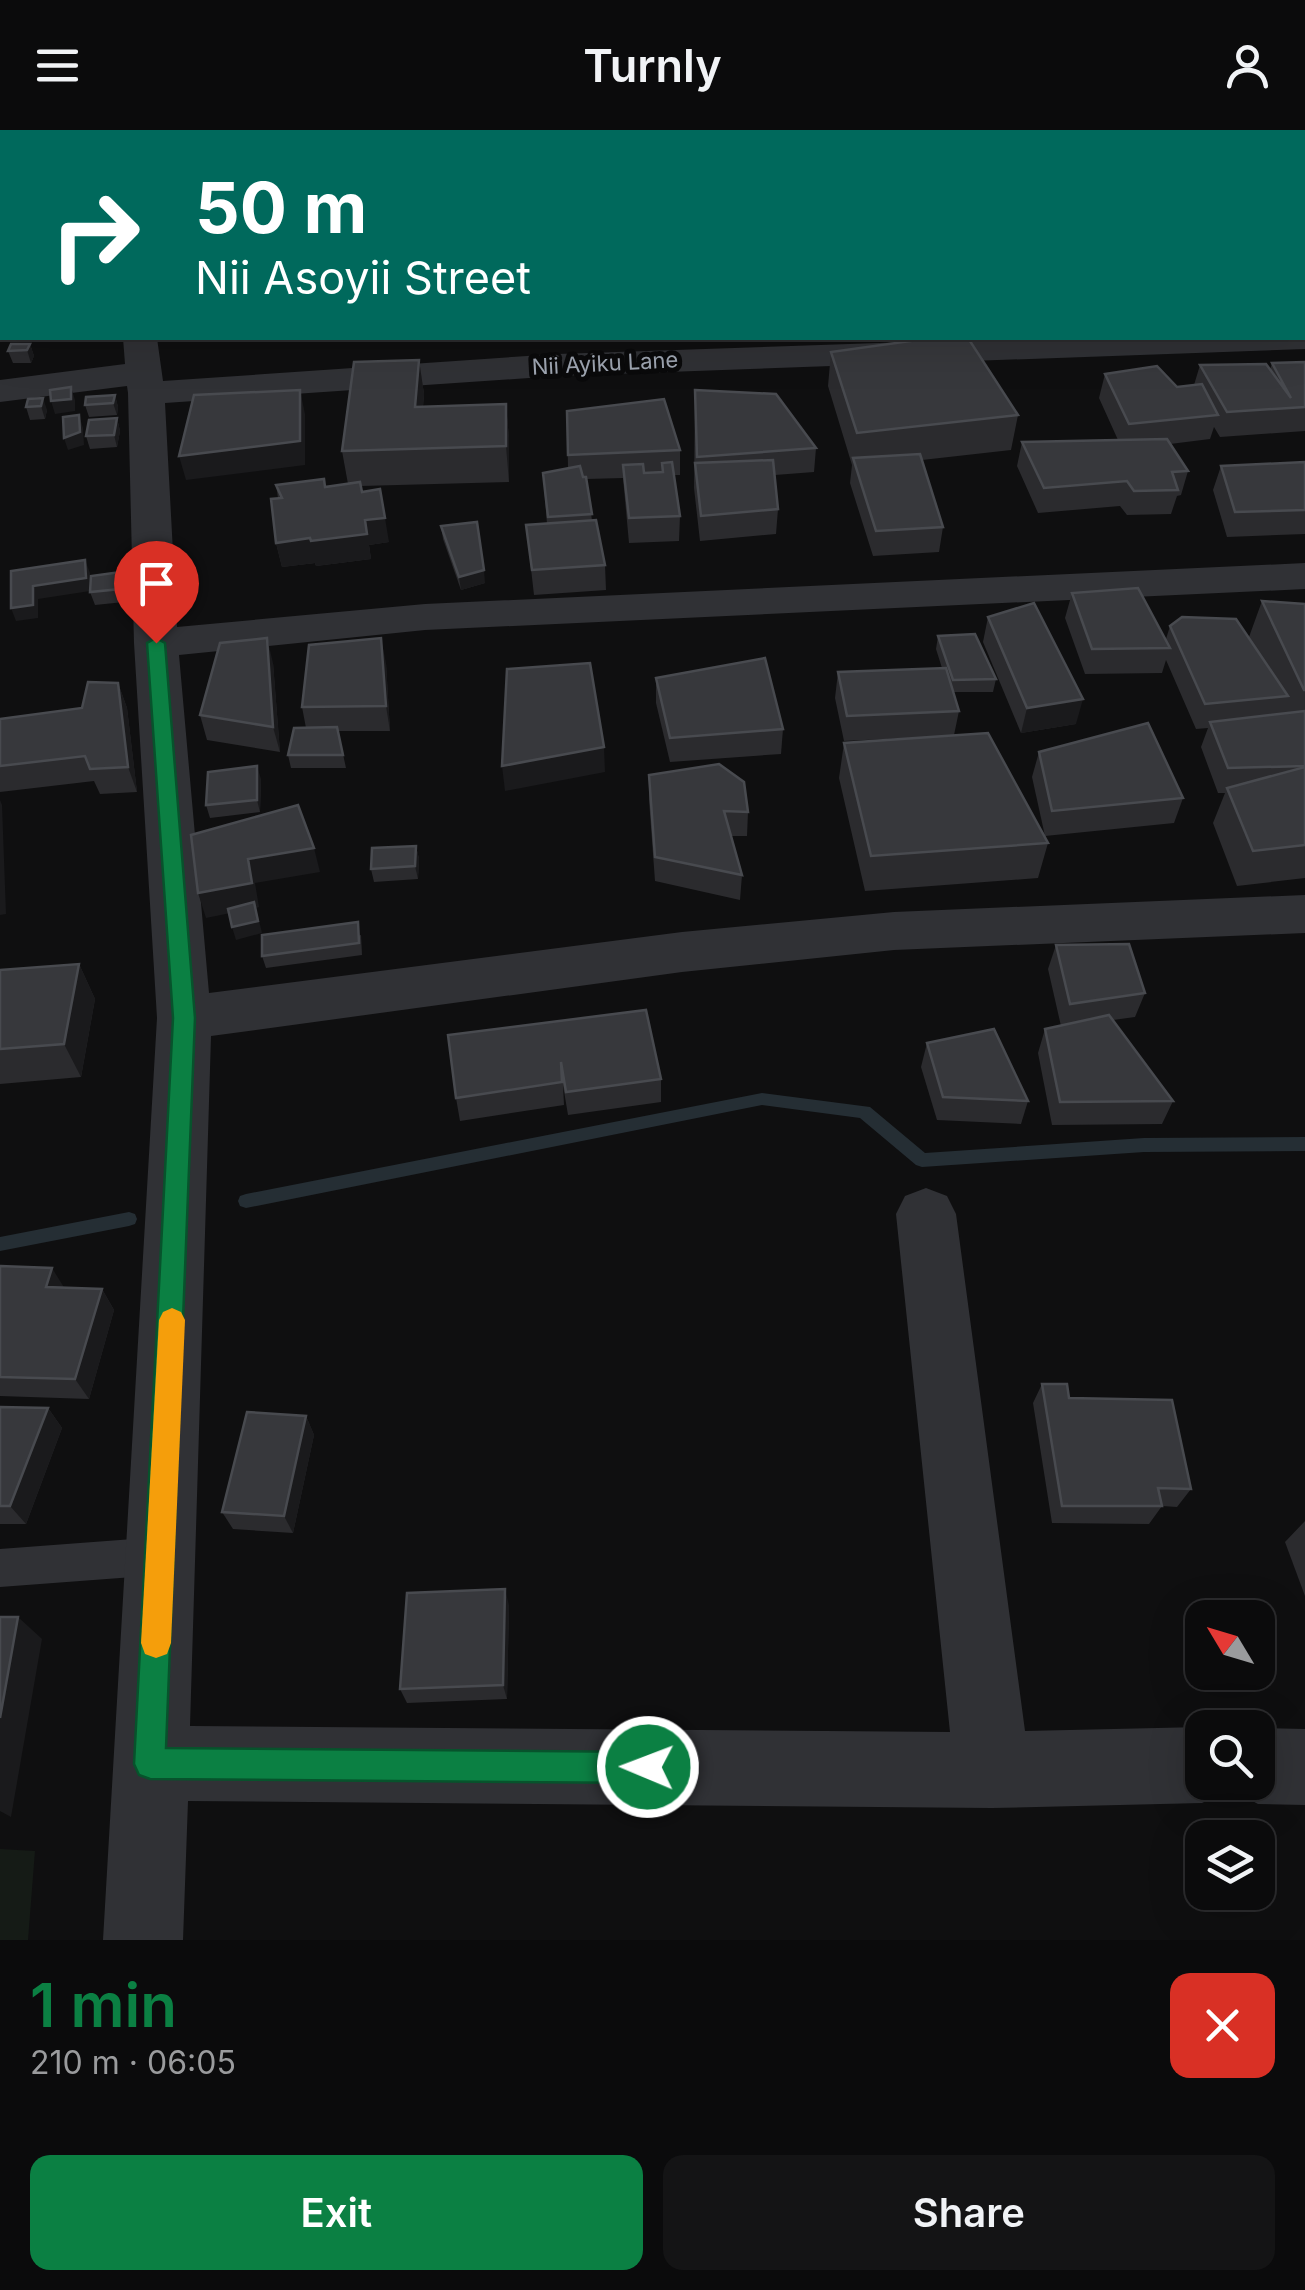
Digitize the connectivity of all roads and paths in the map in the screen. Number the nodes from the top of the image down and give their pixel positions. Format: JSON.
{"nodes":[{"id":1,"x":1190,"y":340,"type":"edge"},
{"id":2,"x":557,"y":351,"type":"edge"},
{"id":3,"x":144,"y":368,"type":"edge"},
{"id":4,"x":0,"y":390,"type":"edge"},
{"id":5,"x":1305,"y":576,"type":"edge"},
{"id":6,"x":156,"y":643,"type":"junction"},
{"id":7,"x":1305,"y":914,"type":"edge"},
{"id":8,"x":184,"y":1018,"type":"junction"},
{"id":9,"x":926,"y":1214,"type":"dead end"},
{"id":10,"x":160,"y":1556,"type":"junction"},
{"id":11,"x":0,"y":1568,"type":"edge"},
{"id":12,"x":150,"y":1764,"type":"junction"},
{"id":13,"x":1185,"y":1765,"type":"edge"},
{"id":14,"x":1275,"y":1766,"type":"edge"},
{"id":15,"x":1305,"y":1767,"type":"edge"},
{"id":16,"x":992,"y":1770,"type":"junction"},
{"id":17,"x":143,"y":1940,"type":"edge"}],
"edges":[{"from":1,"to":2,"type":"street","name":"Nii Ayiku Lane"},
{"from":2,"to":3,"type":"street","name":"Nii Ayiku Lane"},
{"from":3,"to":4,"type":"street","name":"Nii Ayiku Lane"},
{"from":3,"to":6,"type":"street"},
{"from":5,"to":6,"type":"street"},
{"from":6,"to":8,"type":"street"},
{"from":7,"to":8,"type":"street"},
{"from":8,"to":10,"type":"street"},
{"from":9,"to":16,"type":"street"},
{"from":10,"to":11,"type":"lane"},
{"from":10,"to":12,"type":"street"},
{"from":12,"to":16,"type":"street"},
{"from":12,"to":17,"type":"street"},
{"from":13,"to":16,"type":"street"},
{"from":14,"to":15,"type":"street"}]}
